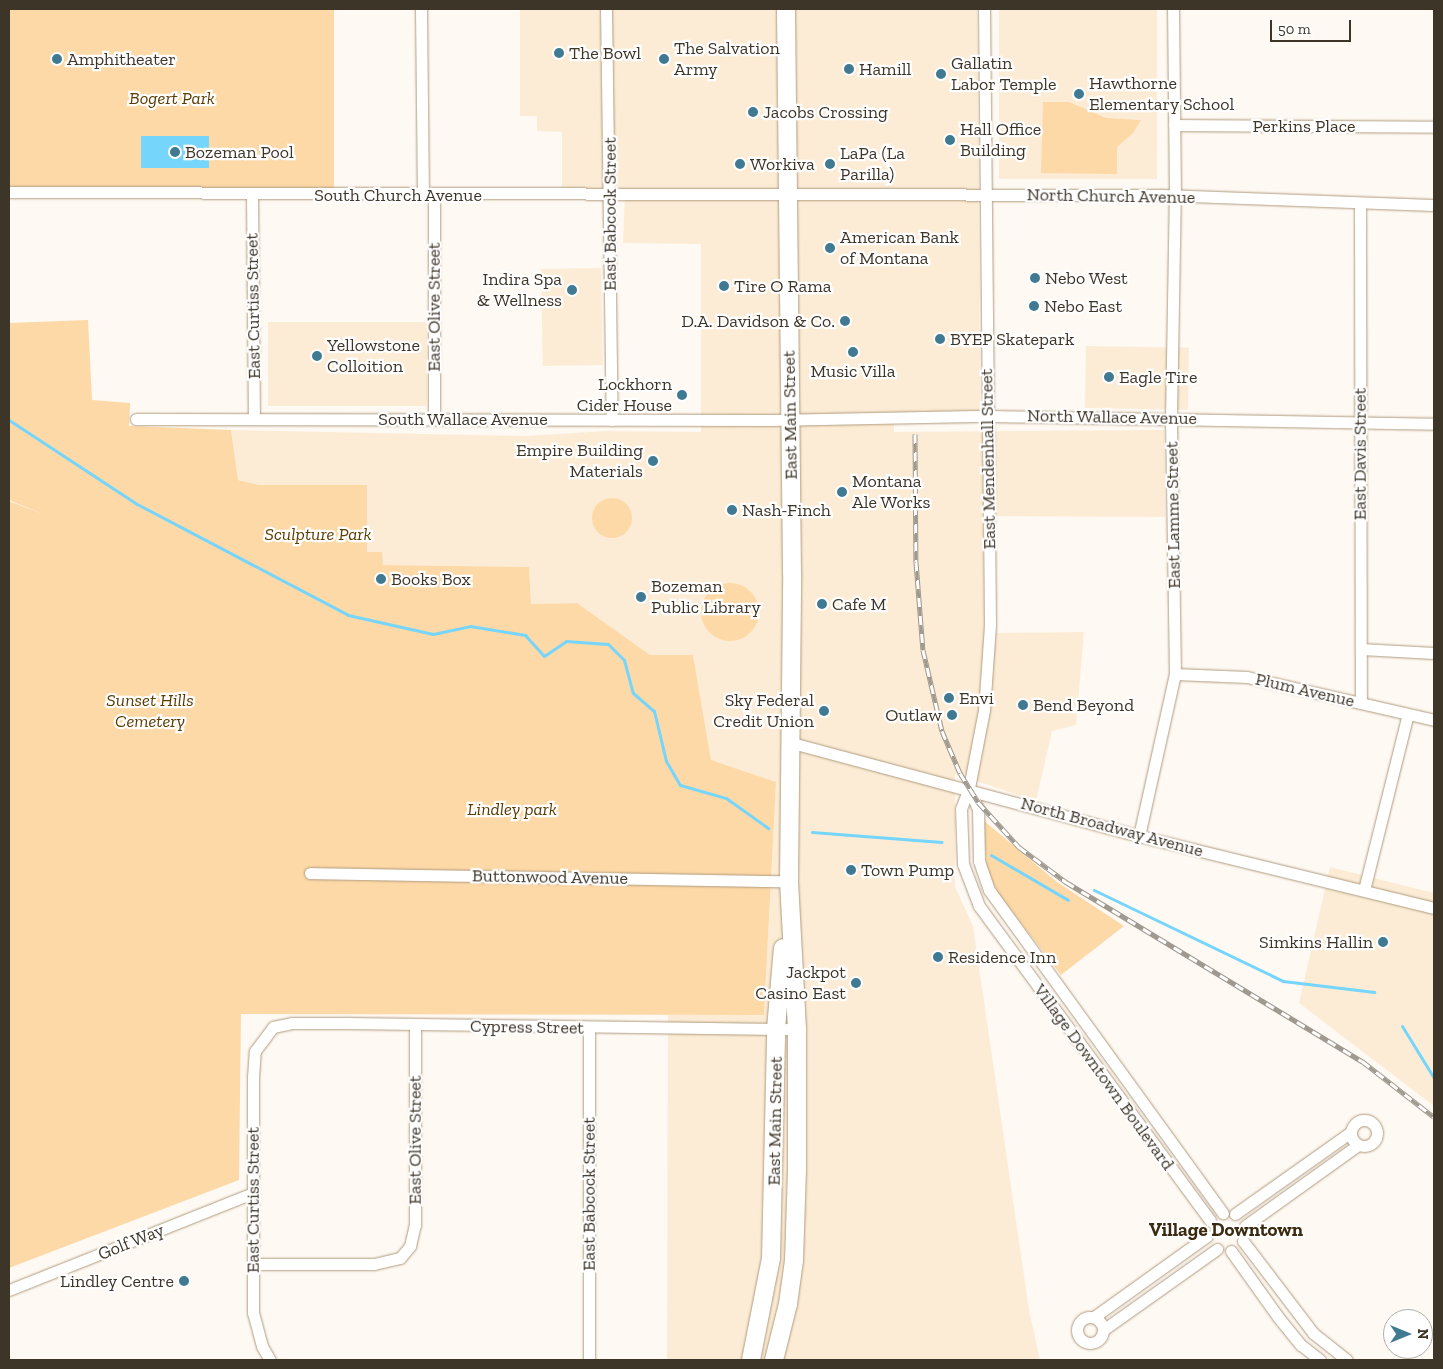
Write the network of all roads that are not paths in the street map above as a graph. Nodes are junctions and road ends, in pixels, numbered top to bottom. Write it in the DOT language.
graph roads {
  1 [pos="422,9"];
  2 [pos="606,9"];
  3 [pos="786,9"];
  4 [pos="984,9"];
  5 [pos="1173,9"];
  6 [pos="1174,125"];
  7 [pos="1434,127"];
  8 [pos="9,192"];
  9 [pos="252,194"];
  10 [pos="985,194"];
  11 [pos="429,196"];
  12 [pos="610,196"];
  13 [pos="788,196"];
  14 [pos="1175,196"];
  15 [pos="1360,204"];
  16 [pos="1434,205"];
  17 [pos="988,416"];
  18 [pos="1171,417"];
  19 [pos="136,419"];
  20 [pos="254,419"];
  21 [pos="434,419"];
  22 [pos="612,420"];
  23 [pos="789,420"];
  24 [pos="1359,422"];
  25 [pos="1434,424"];
  26 [pos="1361,649"];
  27 [pos="1434,653"];
  28 [pos="1175,674"];
  29 [pos="1361,704"];
  30 [pos="1408,714"];
  31 [pos="1434,720"];
  32 [pos="792,743"];
  33 [pos="969,788"];
  34 [pos="1139,836"];
  35 [pos="310,873"];
  36 [pos="789,881"];
  37 [pos="1364,890"];
  38 [pos="1434,908"];
  39 [pos="415,1025"];
  40 [pos="589,1028"];
  41 [pos="776,1029"];
  42 [pos="797,1029"];
  43 [pos="263,1038"];
  44 [pos="1351,1132"];
  45 [pos="1358,1145"];
  46 [pos="253,1193"];
  47 [pos="1223,1213"];
  48 [pos="1235,1214"];
  49 [pos="1210,1221"];
  50 [pos="1245,1226"];
  51 [pos="1208,1236"];
  52 [pos="1243,1242"];
  53 [pos="1216,1249"];
  54 [pos="1231,1251"];
  55 [pos="253,1264"];
  56 [pos="9,1290"];
  57 [pos="1094,1318"];
  58 [pos="1103,1330"];
  59 [pos="270,1360"];
  60 [pos="589,1360"];
  61 [pos="751,1360"];
  62 [pos="774,1360"];
  63 [pos="1320,1360"];
  64 [pos="1348,1360"];
  1 -- 11 [label="street, East Olive Street"];
  2 -- 12 [label="street, East Babcock Street"];
  3 -- 13 [label="highway, East Main Street"];
  4 -- 10 [label="street, East Mendenhall Street"];
  5 -- 6 [label="street, East Lamme Street"];
  6 -- 7 [label="street, Perkins Place"];
  6 -- 14 [label="street, East Lamme Street"];
  8 -- 9 [label="street, South Church Avenue"];
  9 -- 11 [label="street, South Church Avenue"];
  9 -- 20 [label="street, East Curtiss Street"];
  10 -- 13 [label="street, North Church Avenue"];
  10 -- 14 [label="street, North Church Avenue"];
  10 -- 17 [label="street, East Mendenhall Street"];
  11 -- 12 [label="street, South Church Avenue"];
  11 -- 21 [label="street, East Olive Street"];
  12 -- 13 [label="street, South Church Avenue"];
  12 -- 22 [label="street, East Babcock Street"];
  13 -- 23 [label="highway, East Main Street"];
  14 -- 15 [label="street, North Church Avenue"];
  14 -- 18 [label="street, East Lamme Street"];
  15 -- 16 [label="street, North Church Avenue"];
  15 -- 24 [label="street, East Davis Street"];
  17 -- 18 [label="street, North Wallace Avenue"];
  17 -- 23 [label="street, North Wallace Avenue"];
  17 -- 33 [label="street, East Mendenhall Street"];
  18 -- 24 [label="street, North Wallace Avenue"];
  18 -- 28 [label="street, East Lamme Street"];
  19 -- 20 [label="street, South Wallace Avenue"];
  20 -- 21 [label="street, South Wallace Avenue"];
  21 -- 22 [label="street, South Wallace Avenue"];
  22 -- 23 [label="street, South Wallace Avenue"];
  23 -- 32 [label="highway, East Main Street"];
  24 -- 25 [label="street, North Wallace Avenue"];
  24 -- 26 [label="street, East Davis Street"];
  26 -- 27 [label="street"];
  26 -- 29 [label="street, East Davis Street"];
  28 -- 29 [label="street, Plum Avenue"];
  28 -- 34 [label="street, East Lamme Street"];
  29 -- 30 [label="street, Plum Avenue"];
  30 -- 31 [label="street, Plum Avenue"];
  30 -- 37 [label="street"];
  32 -- 33 [label="street, North Broadway Avenue"];
  32 -- 36 [label="highway, East Main Street"];
  33 -- 34 [label="street, North Broadway Avenue"];
  33 -- 47 [label="street, Village Downtown Boulevard"];
  33 -- 49 [label="street, Village Downtown Boulevard"];
  34 -- 37 [label="street, North Broadway Avenue"];
  35 -- 36 [label="street, Buttonwood Avenue"];
  36 -- 41 [label="highway, East Main Street"];
  36 -- 42 [label="highway, East Main Street"];
  37 -- 38 [label="street, North Broadway Avenue"];
  39 -- 40 [label="street, Cypress Street"];
  39 -- 43 [label="street, Cypress Street"];
  39 -- 55 [label="street, East Olive Street"];
  40 -- 41 [label="street, Cypress Street"];
  40 -- 60 [label="street, East Babcock Street"];
  41 -- 42 [label="street, Cypress Street"];
  41 -- 61 [label="highway, East Main Street"];
  42 -- 62 [label="highway, East Main Street"];
  43 -- 46 [label="street, East Curtiss Street"];
  44 -- 45 [label="street"];
  44 -- 45 [label="street"];
  44 -- 48 [label="street"];
  45 -- 50 [label="street"];
  46 -- 55 [label="street, East Curtiss Street"];
  46 -- 56 [label="street, Golf Way"];
  47 -- 48 [label="street"];
  47 -- 49 [label="street"];
  48 -- 50 [label="street"];
  49 -- 51 [label="street"];
  50 -- 52 [label="street"];
  51 -- 53 [label="street"];
  51 -- 57 [label="street"];
  52 -- 54 [label="street"];
  52 -- 64 [label="street"];
  53 -- 54 [label="street"];
  53 -- 58 [label="street"];
  54 -- 63 [label="street"];
  55 -- 59 [label="street, East Curtiss Street"];
  57 -- 58 [label="street"];
  57 -- 58 [label="street"];
}
